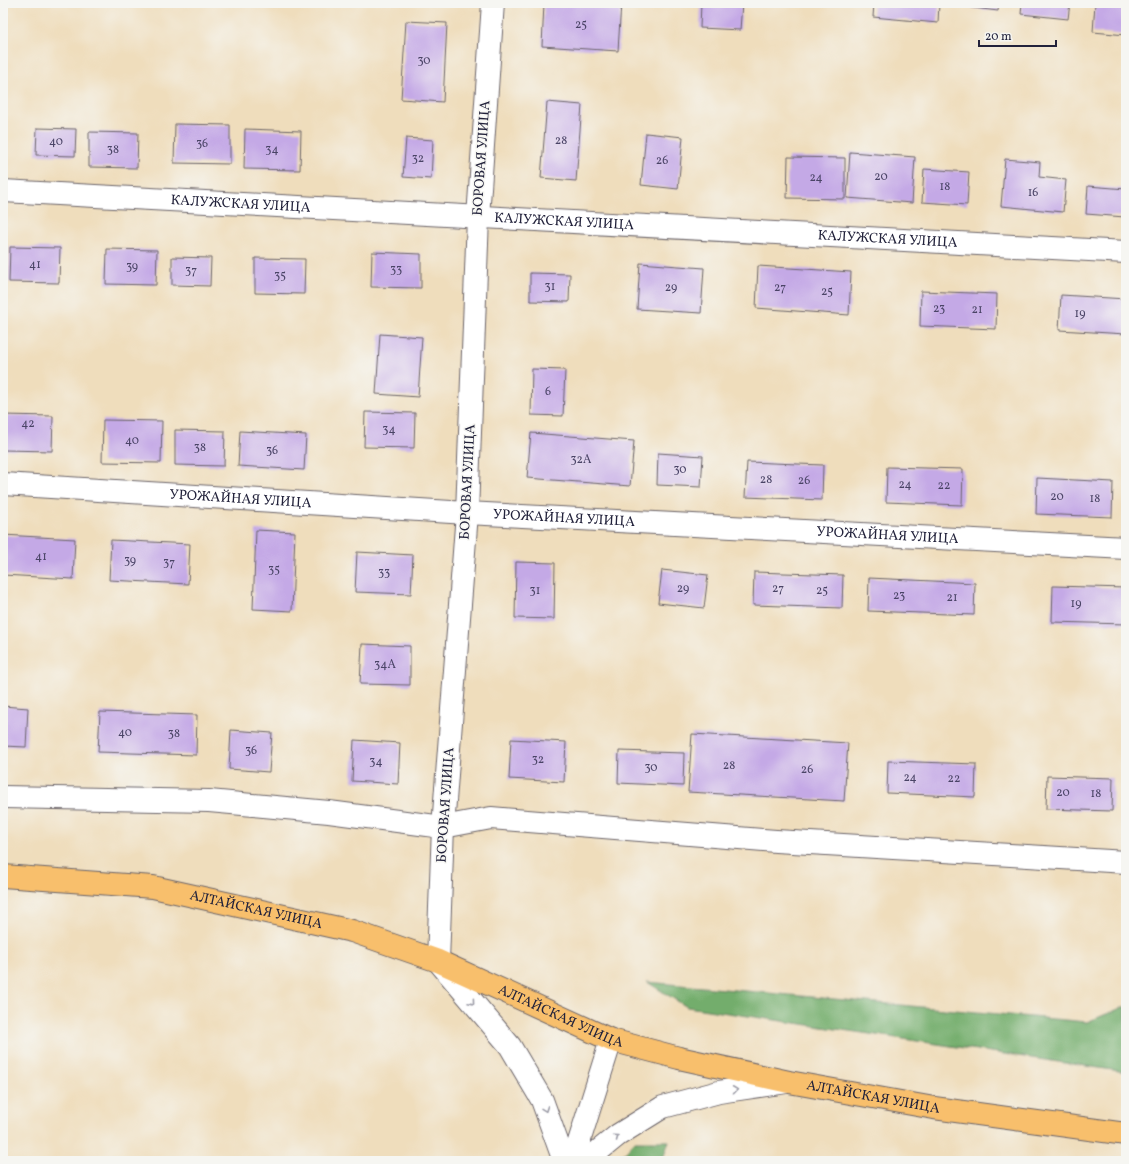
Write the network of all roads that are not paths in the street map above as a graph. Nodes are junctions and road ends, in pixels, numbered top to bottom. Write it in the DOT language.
graph roads {
  1 [pos="493,3"];
  2 [pos="3,191"];
  3 [pos="478,217"];
  4 [pos="1126,252"];
  5 [pos="3,484"];
  6 [pos="467,513"];
  7 [pos="1126,548"];
  8 [pos="3,797"];
  9 [pos="443,827"];
  10 [pos="1126,862"];
  11 [pos="3,876"];
  12 [pos="438,961"];
  13 [pos="611,1040"];
  14 [pos="789,1082"];
  15 [pos="1126,1134"];
  16 [pos="564,1161"];
  17 [pos="573,1161"];
  18 [pos="586,1161"];
  1 -- 3 [label="street, БОРОВАЯ УЛИЦА"];
  2 -- 3 [label="street, КАЛУЖСКАЯ УЛИЦА"];
  3 -- 4 [label="street, КАЛУЖСКАЯ УЛИЦА"];
  3 -- 6 [label="street, БОРОВАЯ УЛИЦА"];
  5 -- 6 [label="street, УРОЖАЙНАЯ УЛИЦА"];
  6 -- 7 [label="street, УРОЖАЙНАЯ УЛИЦА"];
  6 -- 9 [label="street, БОРОВАЯ УЛИЦА"];
  8 -- 9 [label="street"];
  9 -- 10 [label="street"];
  9 -- 12 [label="street, БОРОВАЯ УЛИЦА"];
  11 -- 12 [label="main road, АЛТАЙСКАЯ УЛИЦА"];
  12 -- 13 [label="main road, АЛТАЙСКАЯ УЛИЦА"];
  12 -- 16 [label="street, one-way"];
  13 -- 14 [label="main road, АЛТАЙСКАЯ УЛИЦА"];
  13 -- 17 [label="street"];
  14 -- 15 [label="main road, АЛТАЙСКАЯ УЛИЦА"];
  18 -- 14 [label="street, one-way"];
}
